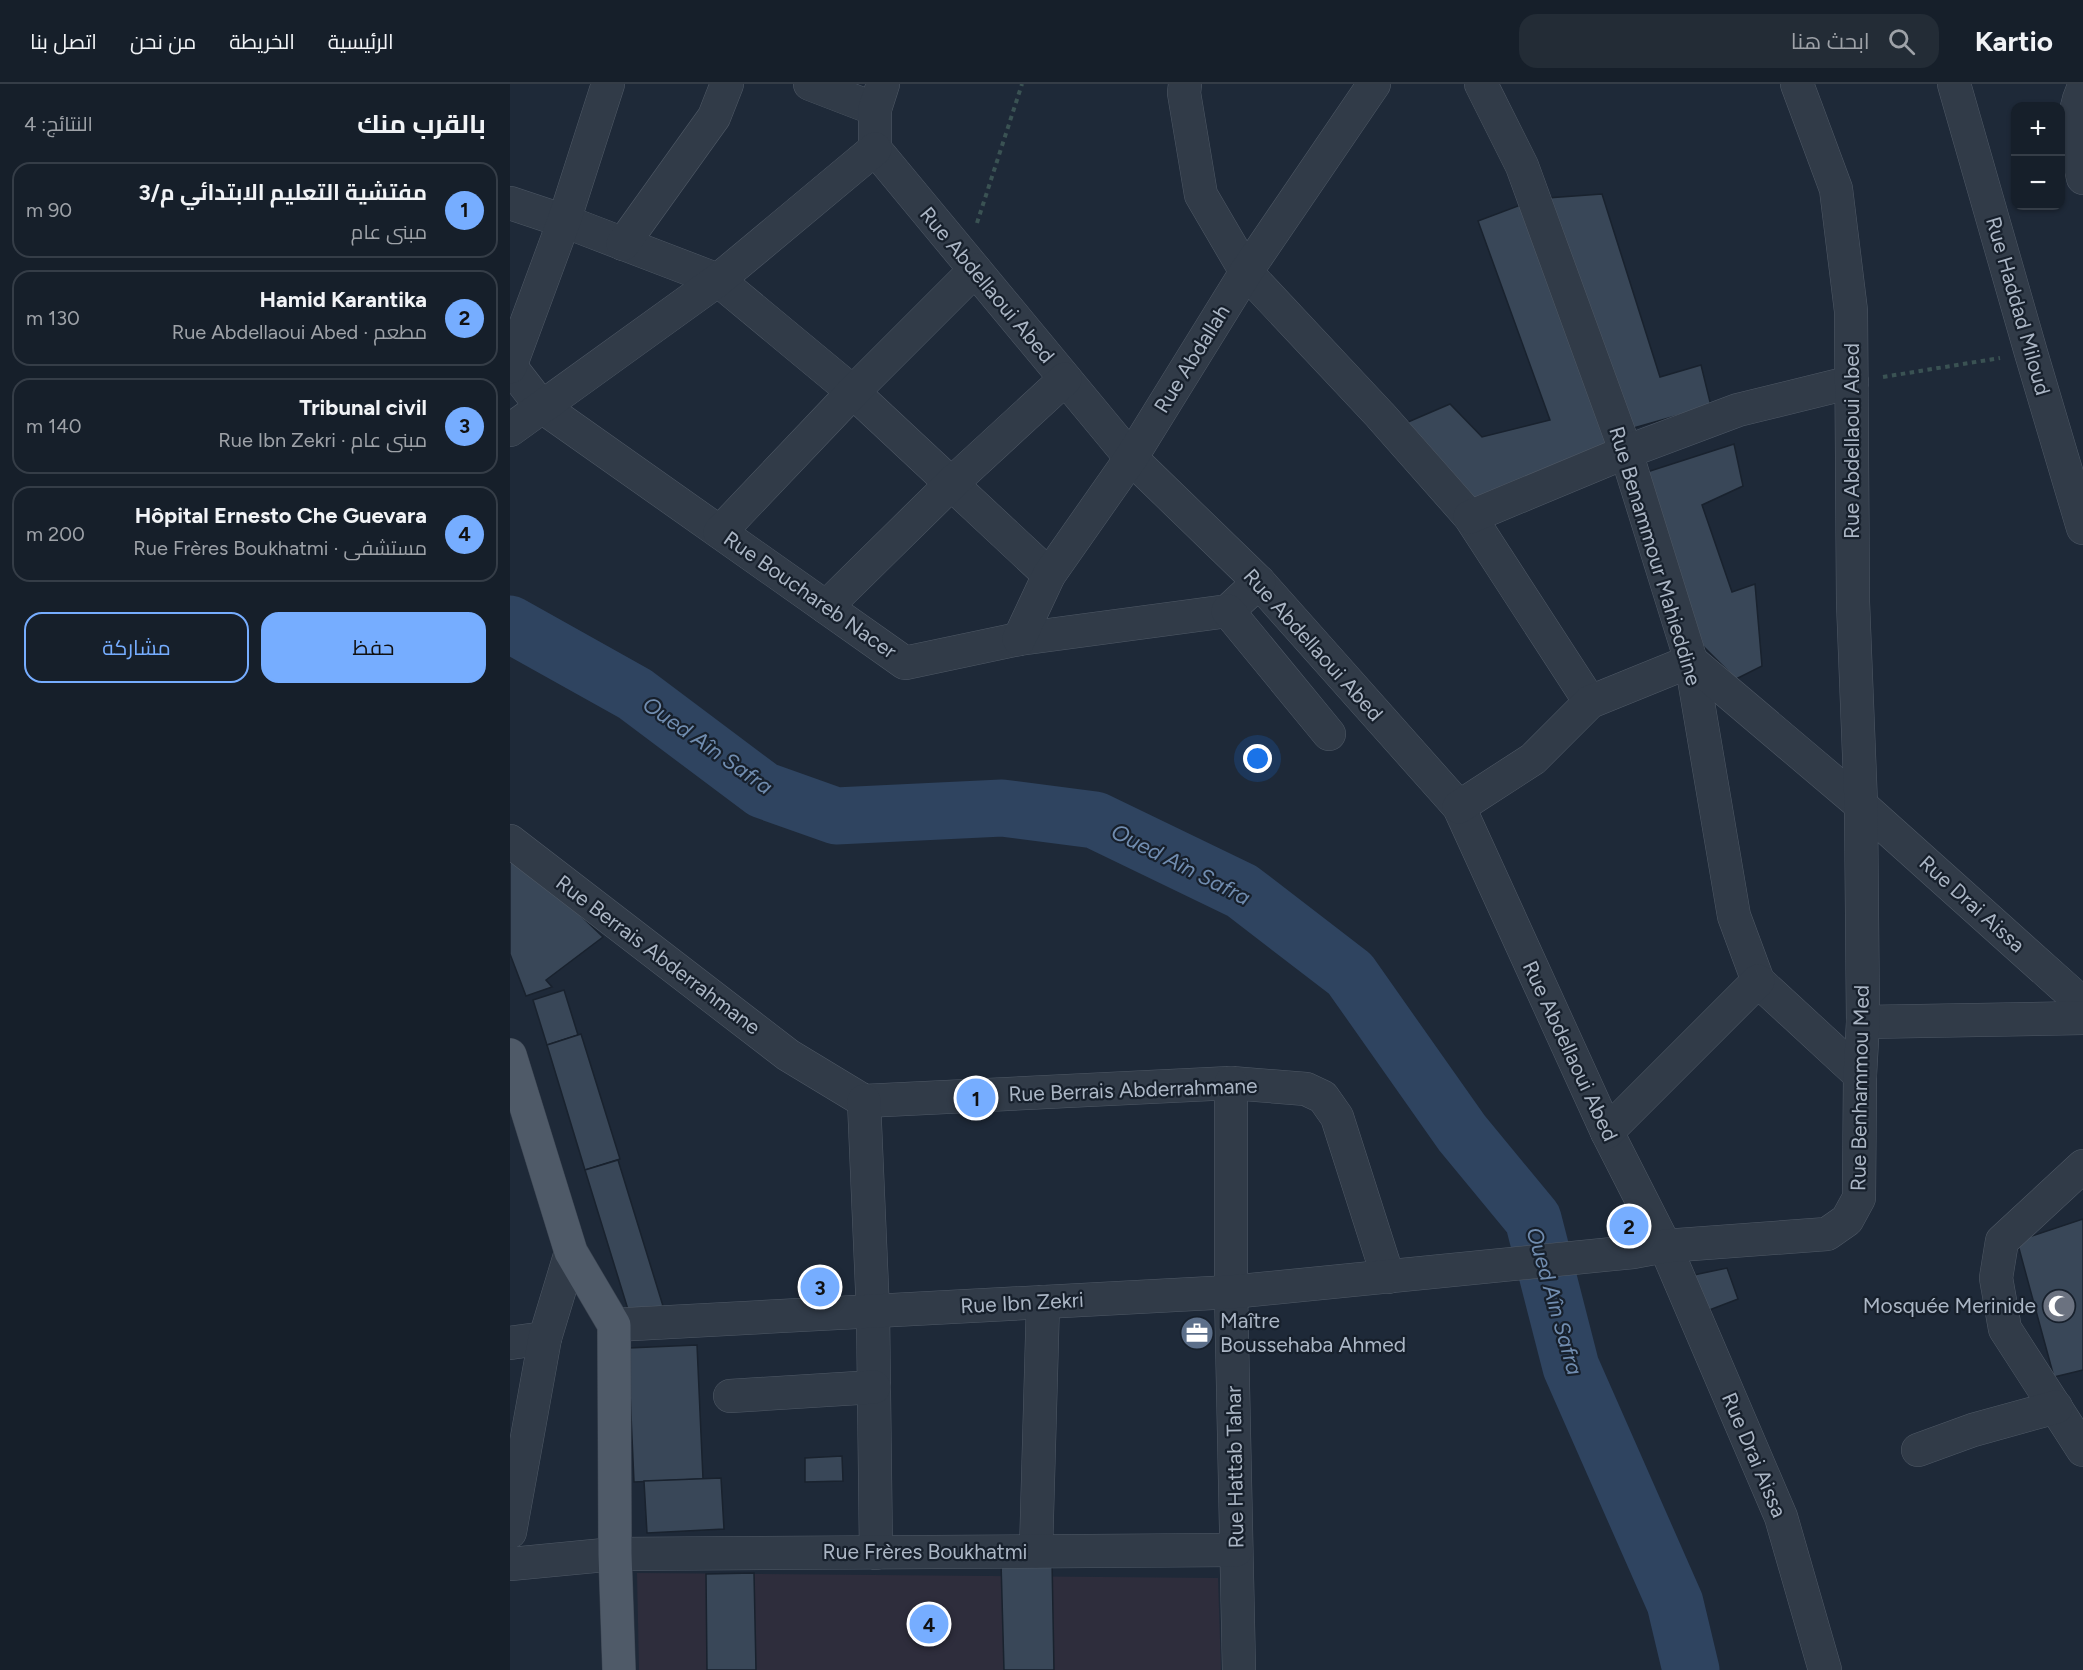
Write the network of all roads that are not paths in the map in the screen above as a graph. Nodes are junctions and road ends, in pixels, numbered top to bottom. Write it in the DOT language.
graph roads {
  1 [pos="608,84"];
  2 [pos="727,84"];
  3 [pos="810,84"];
  4 [pos="1185,84"];
  5 [pos="1374,84"];
  6 [pos="1481,84"];
  7 [pos="1797,84"];
  8 [pos="1954,84"];
  9 [pos="2083,89"];
  10 [pos="879,96"];
  11 [pos="875,149"];
  12 [pos="2083,178"];
  13 [pos="510,203"];
  14 [pos="564,222"];
  15 [pos="623,244"];
  16 [pos="970,264"];
  17 [pos="1246,273"];
  18 [pos="718,280"];
  19 [pos="510,367"];
  20 [pos="1065,379"];
  21 [pos="1852,382"];
  22 [pos="854,392"];
  23 [pos="541,406"];
  24 [pos="510,430"];
  25 [pos="1626,452"];
  26 [pos="1131,458"];
  27 [pos="951,484"];
  28 [pos="1470,516"];
  29 [pos="2083,528"];
  30 [pos="720,532"];
  31 [pos="1049,575"];
  32 [pos="1259,582"];
  33 [pos="826,607"];
  34 [pos="1228,611"];
  35 [pos="1019,639"];
  36 [pos="1691,661"];
  37 [pos="1590,702"];
  38 [pos="1329,734"];
  39 [pos="1861,805"];
  40 [pos="1459,807"];
  41 [pos="510,841"];
  42 [pos="1758,981"];
  43 [pos="2083,1004"];
  44 [pos="2083,1018"];
  45 [pos="1863,1022"];
  46 [pos="510,1055"];
  47 [pos="1860,1075"];
  48 [pos="1231,1083"];
  49 [pos="864,1101"];
  50 [pos="519,1114"];
  51 [pos="1607,1132"];
  52 [pos="2083,1166"];
  53 [pos="1665,1246"];
  54 [pos="571,1252"];
  55 [pos="1431,1273"];
  56 [pos="1388,1276"];
  57 [pos="1231,1292"];
  58 [pos="1043,1302"];
  59 [pos="873,1312"];
  60 [pos="614,1325"];
  61 [pos="545,1338"];
  62 [pos="510,1343"];
  63 [pos="874,1387"];
  64 [pos="730,1396"];
  65 [pos="2056,1407"];
  66 [pos="1918,1450"];
  67 [pos="2083,1450"];
  68 [pos="510,1532"];
  69 [pos="1236,1550"];
  70 [pos="1036,1551"];
  71 [pos="876,1552"];
  72 [pos="615,1554"];
  73 [pos="510,1564"];
  74 [pos="619,1670"];
  75 [pos="1239,1670"];
  76 [pos="1826,1670"];
  1 -- 14 [label="street"];
  2 -- 15 [label="street"];
  3 -- 10 [label="street"];
  4 -- 17 [label="street"];
  5 -- 17 [label="street, Rue Abdallah"];
  6 -- 25 [label="street, Rue Benammour Mahieddine"];
  7 -- 21 [label="street, Rue Abdellaoui Abed"];
  8 -- 29 [label="street, Rue Haddad Miloud"];
  9 -- 12 [label="street"];
  10 -- 11 [label="street"];
  11 -- 16 [label="street, Rue Abdellaoui Abed"];
  11 -- 18 [label="street"];
  13 -- 14 [label="street"];
  14 -- 15 [label="street"];
  14 -- 19 [label="street"];
  15 -- 18 [label="street"];
  16 -- 20 [label="street, Rue Abdellaoui Abed"];
  16 -- 22 [label="street"];
  17 -- 26 [label="street, Rue Abdallah"];
  17 -- 28 [label="street"];
  18 -- 22 [label="street"];
  18 -- 23 [label="street"];
  19 -- 23 [label="street, Rue Bouchareb Nacer"];
  20 -- 26 [label="street, Rue Abdellaoui Abed"];
  20 -- 27 [label="street"];
  21 -- 25 [label="street"];
  21 -- 39 [label="street, Rue Abdellaoui Abed"];
  22 -- 27 [label="street"];
  22 -- 30 [label="street"];
  23 -- 24 [label="street"];
  23 -- 30 [label="street, Rue Bouchareb Nacer"];
  25 -- 28 [label="street"];
  25 -- 36 [label="street, Rue Benammour Mahieddine"];
  26 -- 31 [label="street, Rue Abdallah"];
  26 -- 32 [label="street, Rue Abdellaoui Abed"];
  27 -- 31 [label="street"];
  27 -- 33 [label="street"];
  28 -- 37 [label="street"];
  30 -- 33 [label="street, Rue Bouchareb Nacer"];
  31 -- 35 [label="street, Rue Abdallah"];
  32 -- 34 [label="street"];
  32 -- 40 [label="street, Rue Abdellaoui Abed"];
  33 -- 35 [label="street, Rue Bouchareb Nacer"];
  34 -- 35 [label="street, Rue Bouchareb Nacer"];
  34 -- 38 [label="street"];
  36 -- 37 [label="street"];
  36 -- 39 [label="street, Rue Drai Aissa"];
  36 -- 42 [label="street, Rue Benammour Mahieddine"];
  37 -- 40 [label="street"];
  39 -- 43 [label="street, Rue Drai Aissa"];
  39 -- 45 [label="street, Rue Benhammou Med"];
  40 -- 51 [label="street, Rue Abdellaoui Abed"];
  41 -- 49 [label="street, Rue Berrais Abderrahmane"];
  42 -- 47 [label="street, Rue Benammour Mahieddine"];
  42 -- 51 [label="street"];
  44 -- 45 [label="street"];
  45 -- 47 [label="street, Rue Benhammou Med"];
  46 -- 50 [label="main road"];
  47 -- 53 [label="street, Rue Benhammou Med"];
  48 -- 49 [label="street, Rue Berrais Abderrahmane"];
  48 -- 56 [label="street, Rue Berrais Abderrahmane"];
  48 -- 57 [label="street, Rue Hattab Tahar"];
  49 -- 59 [label="street"];
  50 -- 54 [label="main road"];
  51 -- 53 [label="street, Rue Abdellaoui Abed"];
  52 -- 65 [label="street"];
  53 -- 55 [label="street, Rue Benhammou Med"];
  53 -- 76 [label="street, Rue Drai Aissa"];
  54 -- 60 [label="main road"];
  54 -- 61 [label="street"];
  55 -- 56 [label="street, Rue Ibn Zekri"];
  56 -- 57 [label="street, Rue Ibn Zekri"];
  57 -- 58 [label="street, Rue Ibn Zekri"];
  57 -- 69 [label="street, Rue Hattab Tahar"];
  58 -- 59 [label="street, Rue Ibn Zekri"];
  58 -- 70 [label="street"];
  59 -- 60 [label="street, Rue Ibn Zekri"];
  59 -- 63 [label="street"];
  60 -- 72 [label="main road"];
  61 -- 62 [label="street"];
  61 -- 68 [label="street"];
  63 -- 64 [label="street"];
  63 -- 71 [label="street"];
  65 -- 66 [label="street"];
  65 -- 67 [label="street"];
  69 -- 70 [label="street, Rue Frères Boukhatmi"];
  69 -- 75 [label="street, Rue Hattab Tahar"];
  70 -- 71 [label="street, Rue Frères Boukhatmi"];
  71 -- 72 [label="street, Rue Frères Boukhatmi"];
  72 -- 73 [label="street, Rue Frères Boukhatmi"];
  72 -- 74 [label="main road"];
}
